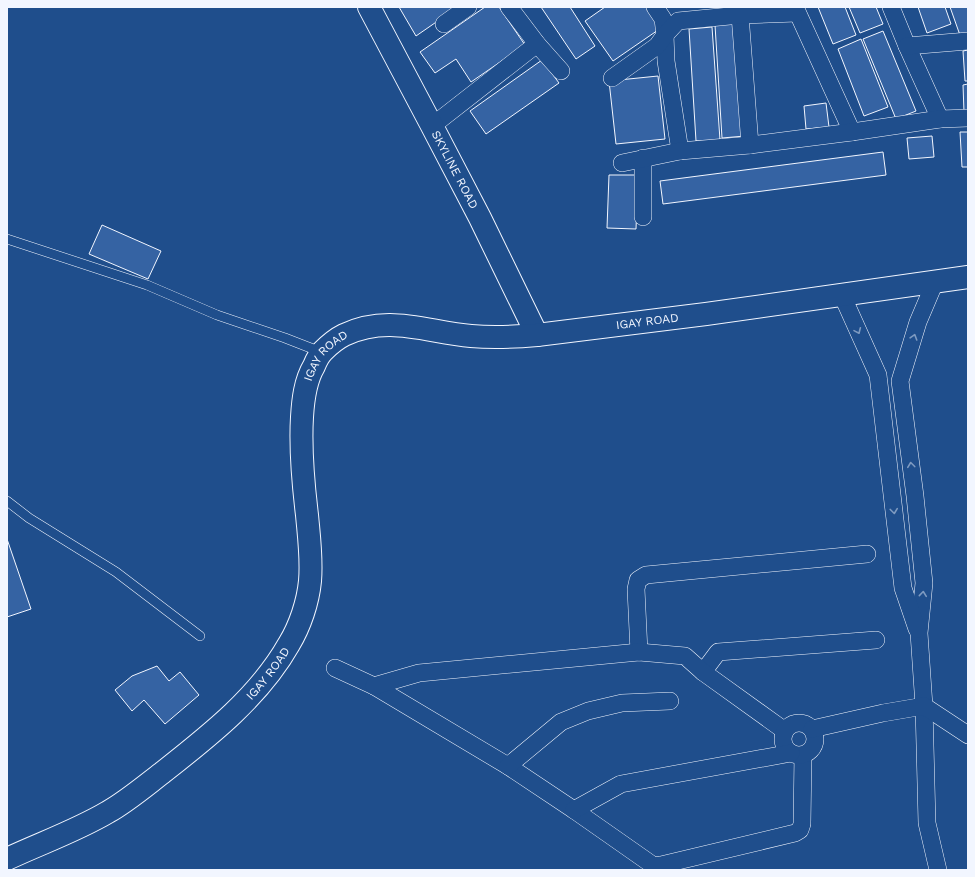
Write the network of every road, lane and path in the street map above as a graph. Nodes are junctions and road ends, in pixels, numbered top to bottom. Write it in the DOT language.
graph roads {
  1 [pos="369,7"];
  2 [pos="468,7"];
  3 [pos="509,7"];
  4 [pos="656,7"];
  5 [pos="891,7"];
  6 [pos="796,10"];
  7 [pos="740,15"];
  8 [pos="444,24"];
  9 [pos="665,35"];
  10 [pos="968,41"];
  11 [pos="537,44"];
  12 [pos="907,46"];
  13 [pos="561,71"];
  14 [pos="612,78"];
  15 [pos="968,118"];
  16 [pos="940,119"];
  17 [pos="432,126"];
  18 [pos="852,132"];
  19 [pos="750,145"];
  20 [pos="680,151"];
  21 [pos="643,158"];
  22 [pos="622,163"];
  23 [pos="643,217"];
  24 [pos="7,239"];
  25 [pos="968,277"];
  26 [pos="934,282"];
  27 [pos="842,295"];
  28 [pos="537,335"];
  29 [pos="321,352"];
  30 [pos="7,501"];
  31 [pos="867,554"];
  32 [pos="919,633"];
  33 [pos="200,636"];
  34 [pos="876,640"];
  35 [pos="639,652"];
  36 [pos="335,668"];
  37 [pos="703,672"];
  38 [pos="374,686"];
  39 [pos="670,702"];
  40 [pos="924,706"];
  41 [pos="812,729"];
  42 [pos="785,731"];
  43 [pos="968,735"];
  44 [pos="797,754"];
  45 [pos="508,766"];
  46 [pos="574,810"];
  47 [pos="7,859"];
  48 [pos="938,870"];
  1 -- 17 [label="main road, SKYLINE ROAD"];
  2 -- 8 [label="street"];
  3 -- 11 [label="street"];
  4 -- 9 [label="street"];
  5 -- 12 [label="street"];
  6 -- 7 [label="street"];
  6 -- 18 [label="street"];
  7 -- 9 [label="street"];
  7 -- 19 [label="street"];
  9 -- 14 [label="street"];
  9 -- 20 [label="street"];
  10 -- 12 [label="street"];
  11 -- 13 [label="street"];
  11 -- 17 [label="street"];
  12 -- 16 [label="street"];
  15 -- 16 [label="street"];
  16 -- 18 [label="street"];
  17 -- 28 [label="main road, SKYLINE ROAD"];
  18 -- 19 [label="street"];
  19 -- 20 [label="street"];
  20 -- 21 [label="street"];
  21 -- 22 [label="street"];
  21 -- 23 [label="street"];
  24 -- 29 [label="lane"];
  25 -- 26 [label="main road, IGAY ROAD"];
  26 -- 27 [label="main road, IGAY ROAD"];
  32 -- 26 [label="street, one-way"];
  27 -- 28 [label="main road, IGAY ROAD"];
  27 -- 32 [label="street, one-way"];
  28 -- 29 [label="main road, IGAY ROAD"];
  29 -- 47 [label="main road, IGAY ROAD"];
  30 -- 33 [label="lane"];
  31 -- 35 [label="street"];
  32 -- 40 [label="street"];
  34 -- 37 [label="street"];
  35 -- 37 [label="street"];
  35 -- 38 [label="street"];
  36 -- 38 [label="street"];
  37 -- 42 [label="street"];
  38 -- 45 [label="street"];
  39 -- 45 [label="street"];
  40 -- 41 [label="street"];
  40 -- 43 [label="street"];
  40 -- 48 [label="street"];
  41 -- 42 [label="street"];
  41 -- 44 [label="street"];
  42 -- 44 [label="street"];
  44 -- 46 [label="street"];
  44 -- 46 [label="street"];
  45 -- 46 [label="street"];
}
